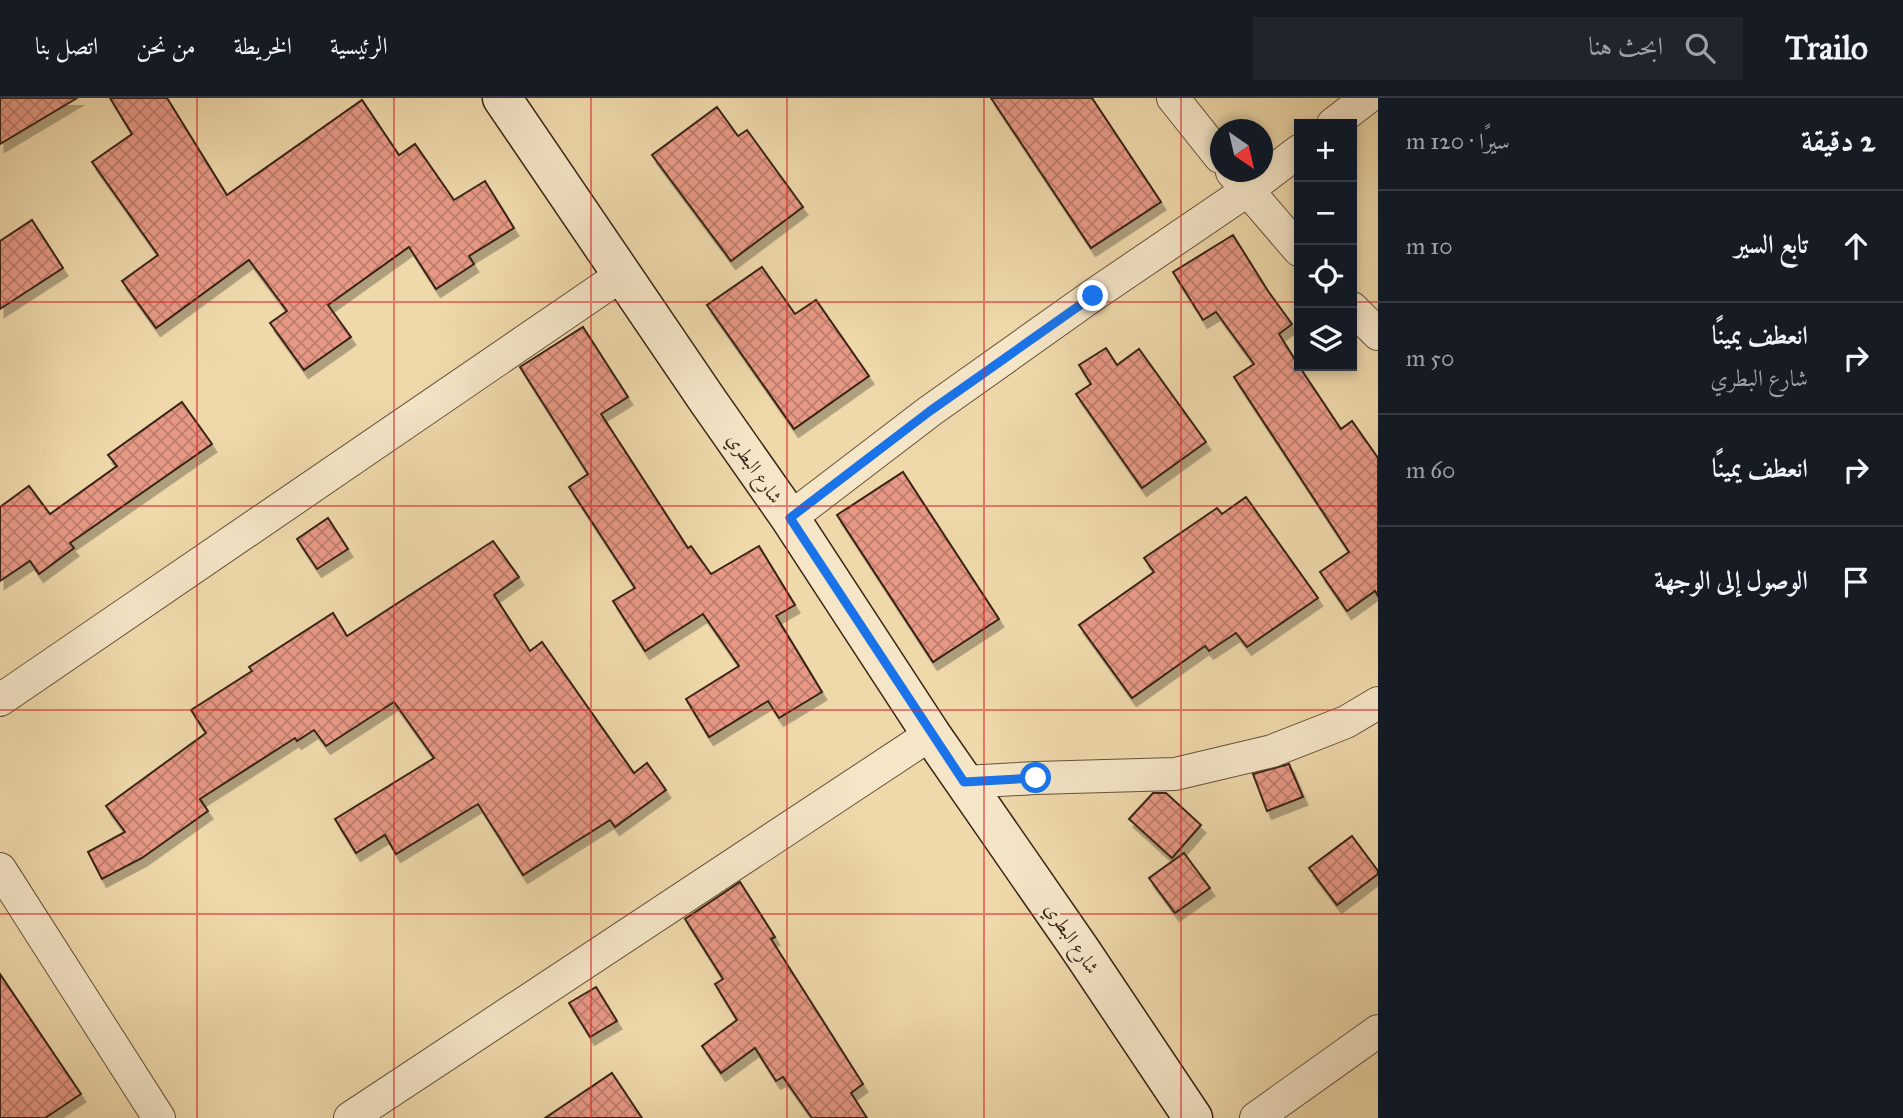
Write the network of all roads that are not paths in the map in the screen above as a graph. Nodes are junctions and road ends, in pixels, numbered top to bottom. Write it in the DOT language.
graph roads {
  1 [pos="502,98"];
  2 [pos="1173,98"];
  3 [pos="1367,98"];
  4 [pos="1340,119"];
  5 [pos="1210,144"];
  6 [pos="1294,153"];
  7 [pos="1273,164"];
  8 [pos="1239,182"];
  9 [pos="1241,182"];
  10 [pos="1295,245"];
  11 [pos="623,274"];
  12 [pos="1357,313"];
  13 [pos="1378,334"];
  14 [pos="790,518"];
  15 [pos="0,699"];
  16 [pos="1378,703"];
  17 [pos="931,734"];
  18 [pos="964,782"];
  19 [pos="0,869"];
  20 [pos="1378,1031"];
  21 [pos="159,1118"];
  22 [pos="350,1118"];
  23 [pos="1193,1118"];
  24 [pos="1256,1118"];
  1 -- 11 [label="main road, شارع البطري"];
  2 -- 5 [label="street"];
  3 -- 4 [label="street"];
  6 -- 7 [label="street"];
  8 -- 14 [label="street"];
  9 -- 10 [label="street"];
  11 -- 14 [label="main road, شارع البطري"];
  11 -- 15 [label="street"];
  12 -- 13 [label="street"];
  14 -- 17 [label="main road, شارع البطري"];
  16 -- 18 [label="street"];
  17 -- 18 [label="main road, شارع البطري"];
  17 -- 22 [label="street"];
  18 -- 23 [label="main road, شارع البطري"];
  19 -- 21 [label="street"];
  20 -- 24 [label="street"];
}
